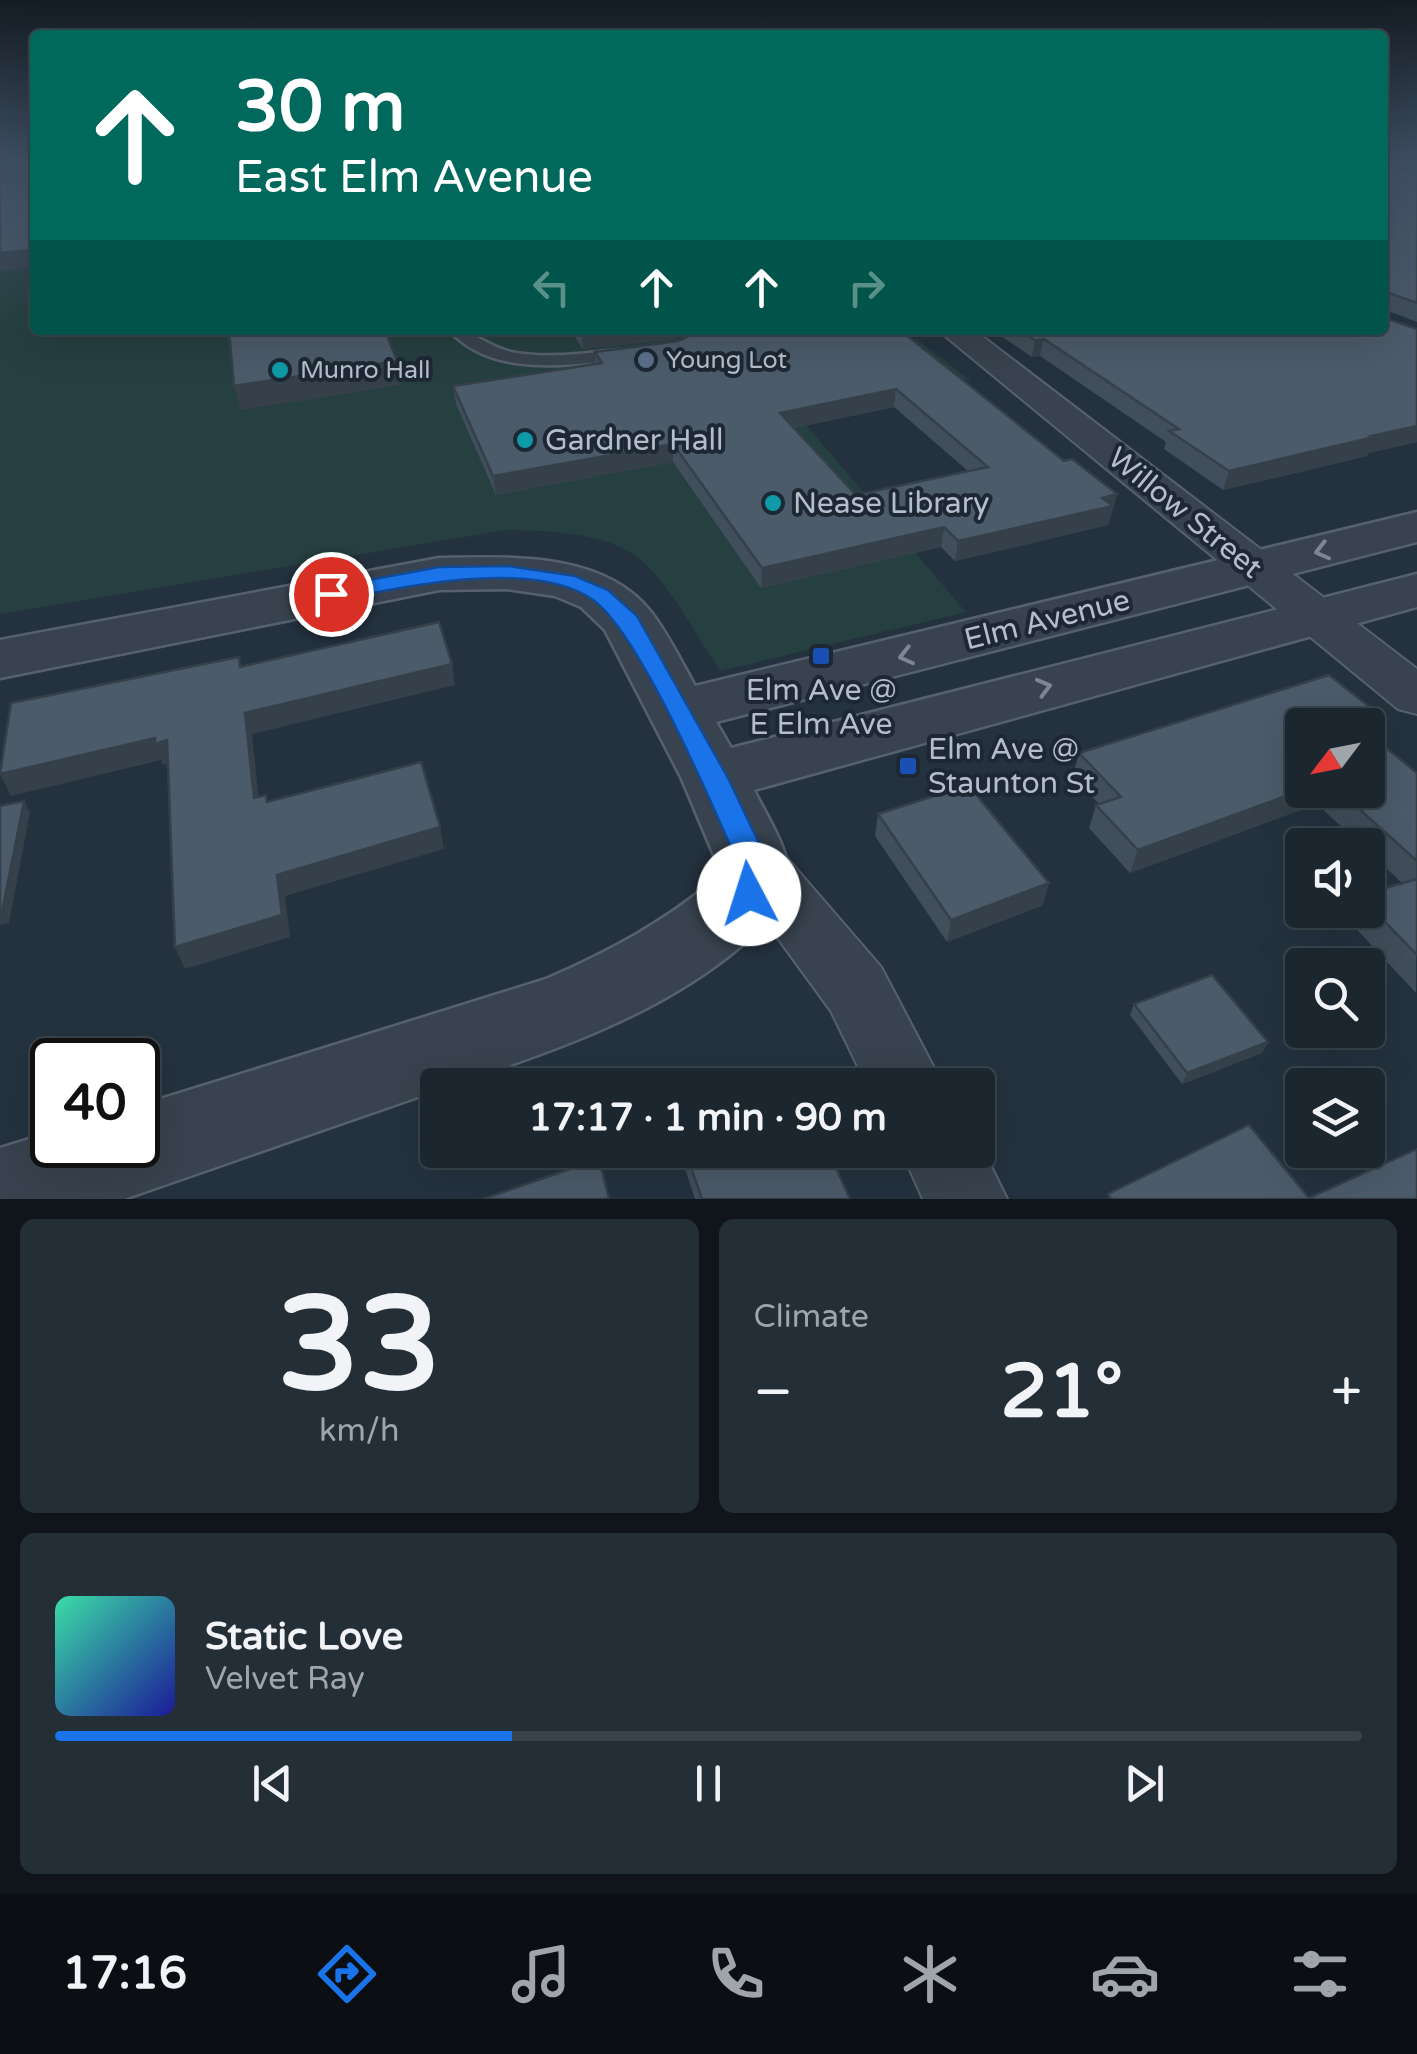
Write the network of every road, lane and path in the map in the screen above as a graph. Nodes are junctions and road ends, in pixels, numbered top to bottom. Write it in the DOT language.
graph roads {
  1 [pos="465,335"];
  2 [pos="960,335"];
  3 [pos="652,352"];
  4 [pos="1417,527"];
  5 [pos="1254,568"];
  6 [pos="1417,590"];
  7 [pos="1314,617"];
  8 [pos="0,659"];
  9 [pos="1417,696"];
  10 [pos="696,744"];
  11 [pos="752,860"];
  12 [pos="897,1068"];
  13 [pos="950,1168"];
  14 [pos="0,1194"];
  15 [pos="966,1199"];
  1 -- 3 [label="lane"];
  2 -- 5 [label="street, Willow Street"];
  4 -- 5 [label="street, Elm Avenue, one-way"];
  5 -- 7 [label="street, Willow Street"];
  5 -- 10 [label="street, Elm Avenue, one-way"];
  6 -- 7 [label="street, Elm Avenue"];
  7 -- 9 [label="street, Willow Street"];
  10 -- 7 [label="street, Elm Avenue, one-way"];
  8 -- 10 [label="street"];
  10 -- 11 [label="street"];
  11 -- 12 [label="street"];
  11 -- 14 [label="street"];
  13 -- 15 [label="street"];
}
